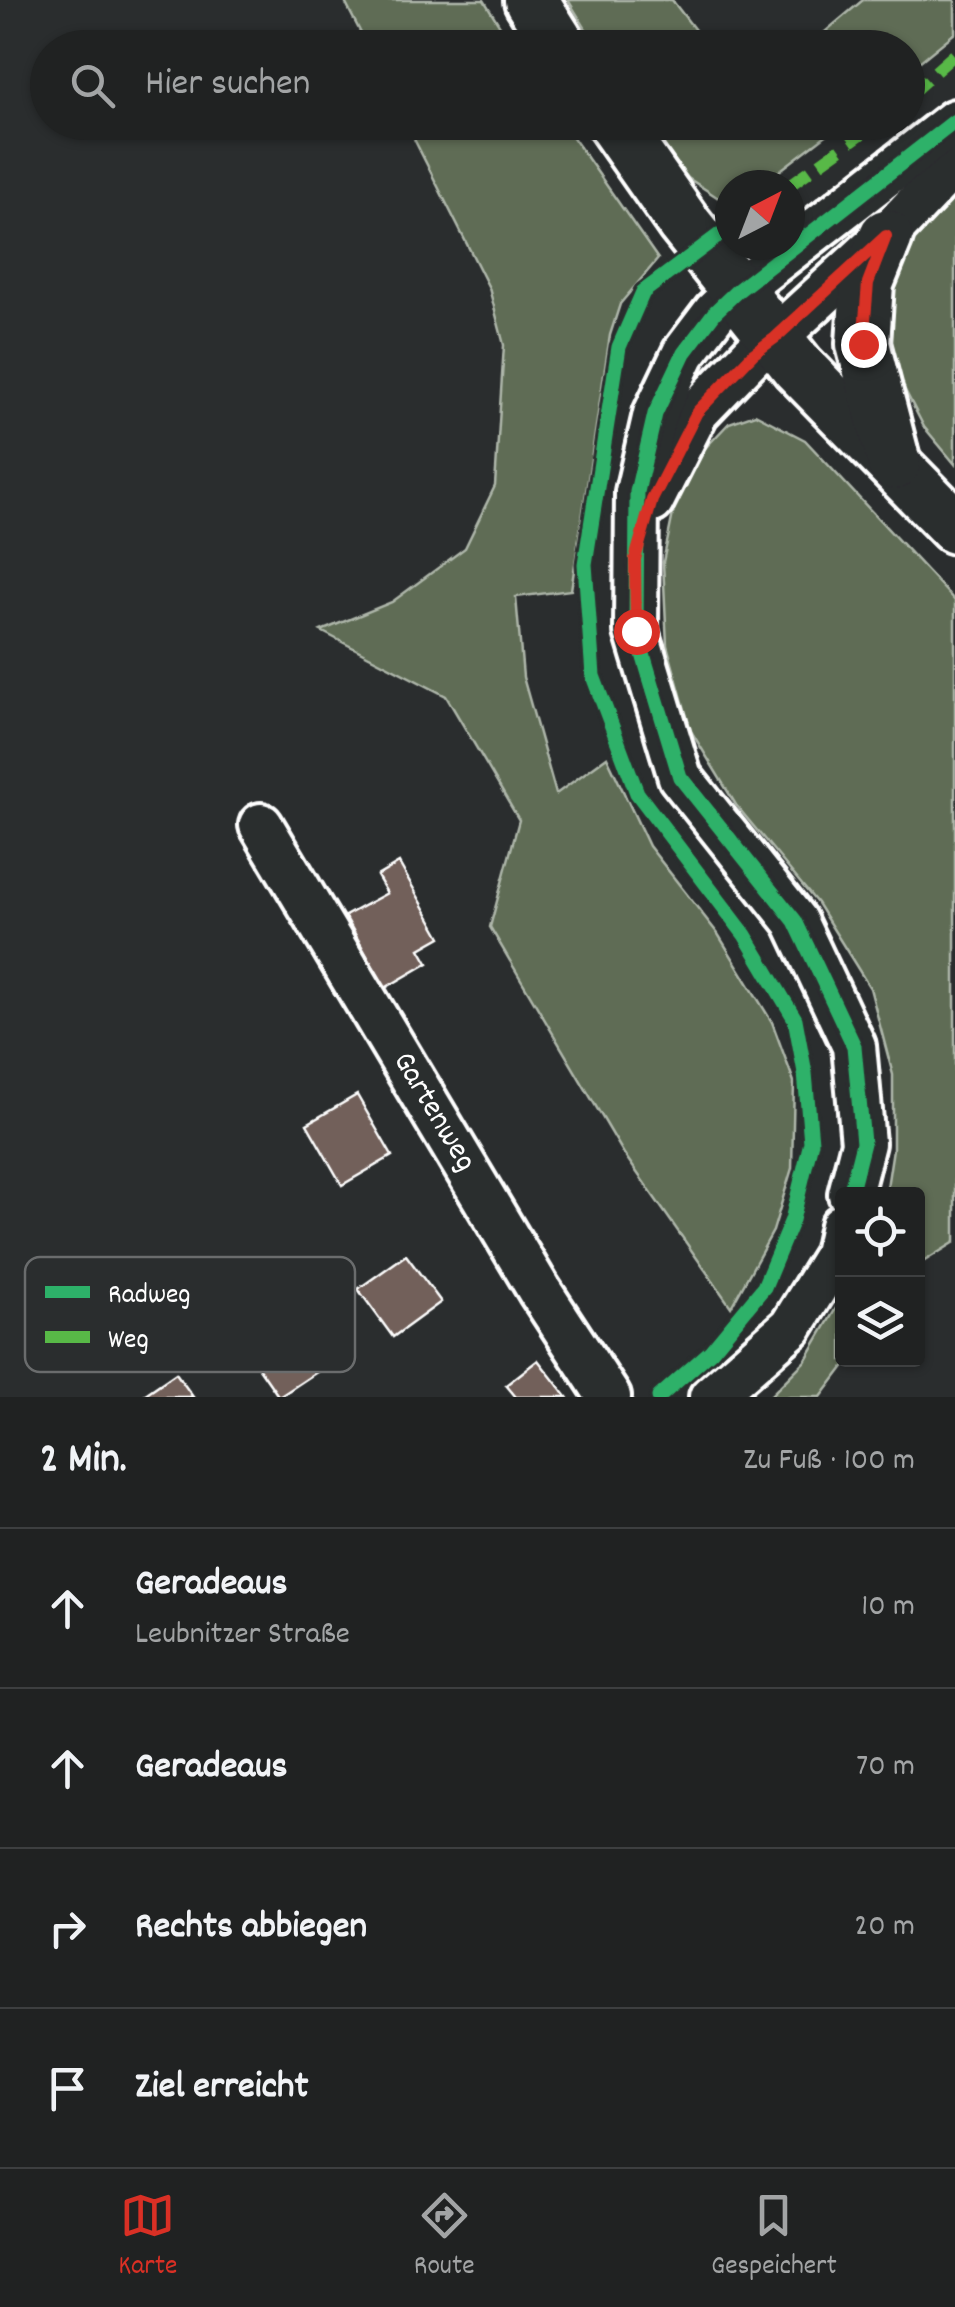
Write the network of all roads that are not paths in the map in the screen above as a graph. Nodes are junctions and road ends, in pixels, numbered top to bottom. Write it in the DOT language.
graph roads {
  1 [pos="531,0"];
  2 [pos="550,30"];
  3 [pos="955,121"];
  4 [pos="626,140"];
  5 [pos="955,163"];
  6 [pos="886,236"];
  7 [pos="737,291"];
  8 [pos="775,338"];
  9 [pos="894,464"];
  10 [pos="955,526"];
  11 [pos="635,559"];
  12 [pos="262,825"];
  13 [pos="852,1187"];
  14 [pos="835,1256"];
  15 [pos="608,1397"];
  16 [pos="711,1397"];
  1 -- 2 [label="main road"];
  3 -- 7 [label="street"];
  4 -- 7 [label="main road"];
  5 -- 6 [label="street"];
  6 -- 8 [label="street"];
  6 -- 9 [label="main road"];
  7 -- 8 [label="main road"];
  7 -- 11 [label="street"];
  8 -- 9 [label="main road"];
  8 -- 11 [label="street"];
  9 -- 10 [label="main road"];
  11 -- 13 [label="street"];
  12 -- 15 [label="street, Gartenweg"];
  14 -- 16 [label="street"];
}
